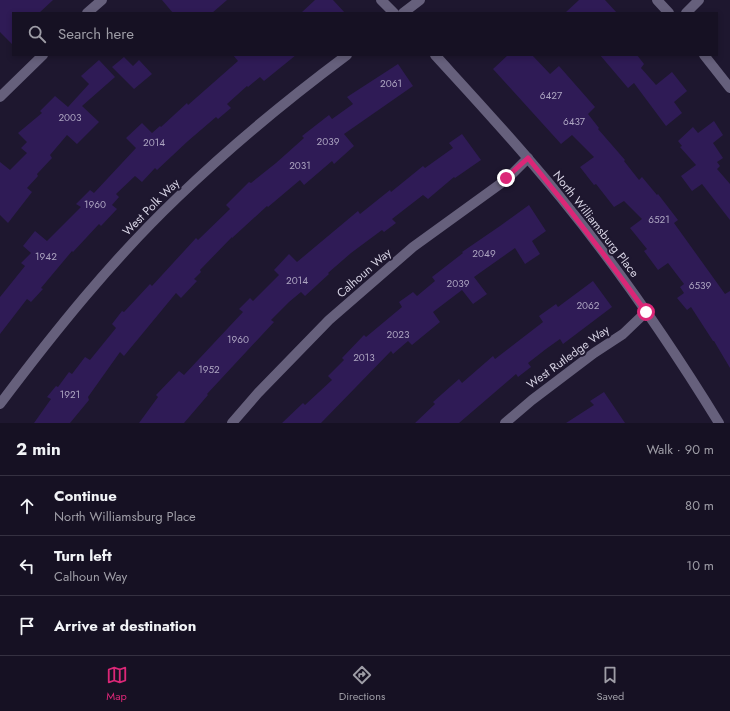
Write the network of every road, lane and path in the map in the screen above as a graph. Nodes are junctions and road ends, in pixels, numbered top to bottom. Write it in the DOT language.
graph roads {
  1 [pos="102,0"];
  2 [pos="381,0"];
  3 [pos="420,0"];
  4 [pos="657,0"];
  5 [pos="699,0"];
  6 [pos="89,12"];
  7 [pos="393,12"];
  8 [pos="404,12"];
  9 [pos="667,12"];
  10 [pos="687,12"];
  11 [pos="42,56"];
  12 [pos="346,56"];
  13 [pos="436,56"];
  14 [pos="705,56"];
  15 [pos="730,88"];
  16 [pos="0,97"];
  17 [pos="528,158"];
  18 [pos="646,312"];
  19 [pos="0,404"];
  20 [pos="232,423"];
  21 [pos="505,423"];
  22 [pos="719,423"];
  1 -- 6 [label="street"];
  2 -- 7 [label="street"];
  3 -- 8 [label="street"];
  4 -- 9 [label="street"];
  5 -- 10 [label="street"];
  11 -- 16 [label="street"];
  12 -- 19 [label="street, West Polk Way"];
  13 -- 17 [label="street, North Williamsburg Place"];
  14 -- 15 [label="street"];
  17 -- 18 [label="street, North Williamsburg Place"];
  17 -- 20 [label="street, Calhoun Way"];
  18 -- 21 [label="street, West Rutledge Way"];
  18 -- 22 [label="street, North Williamsburg Place"];
}
